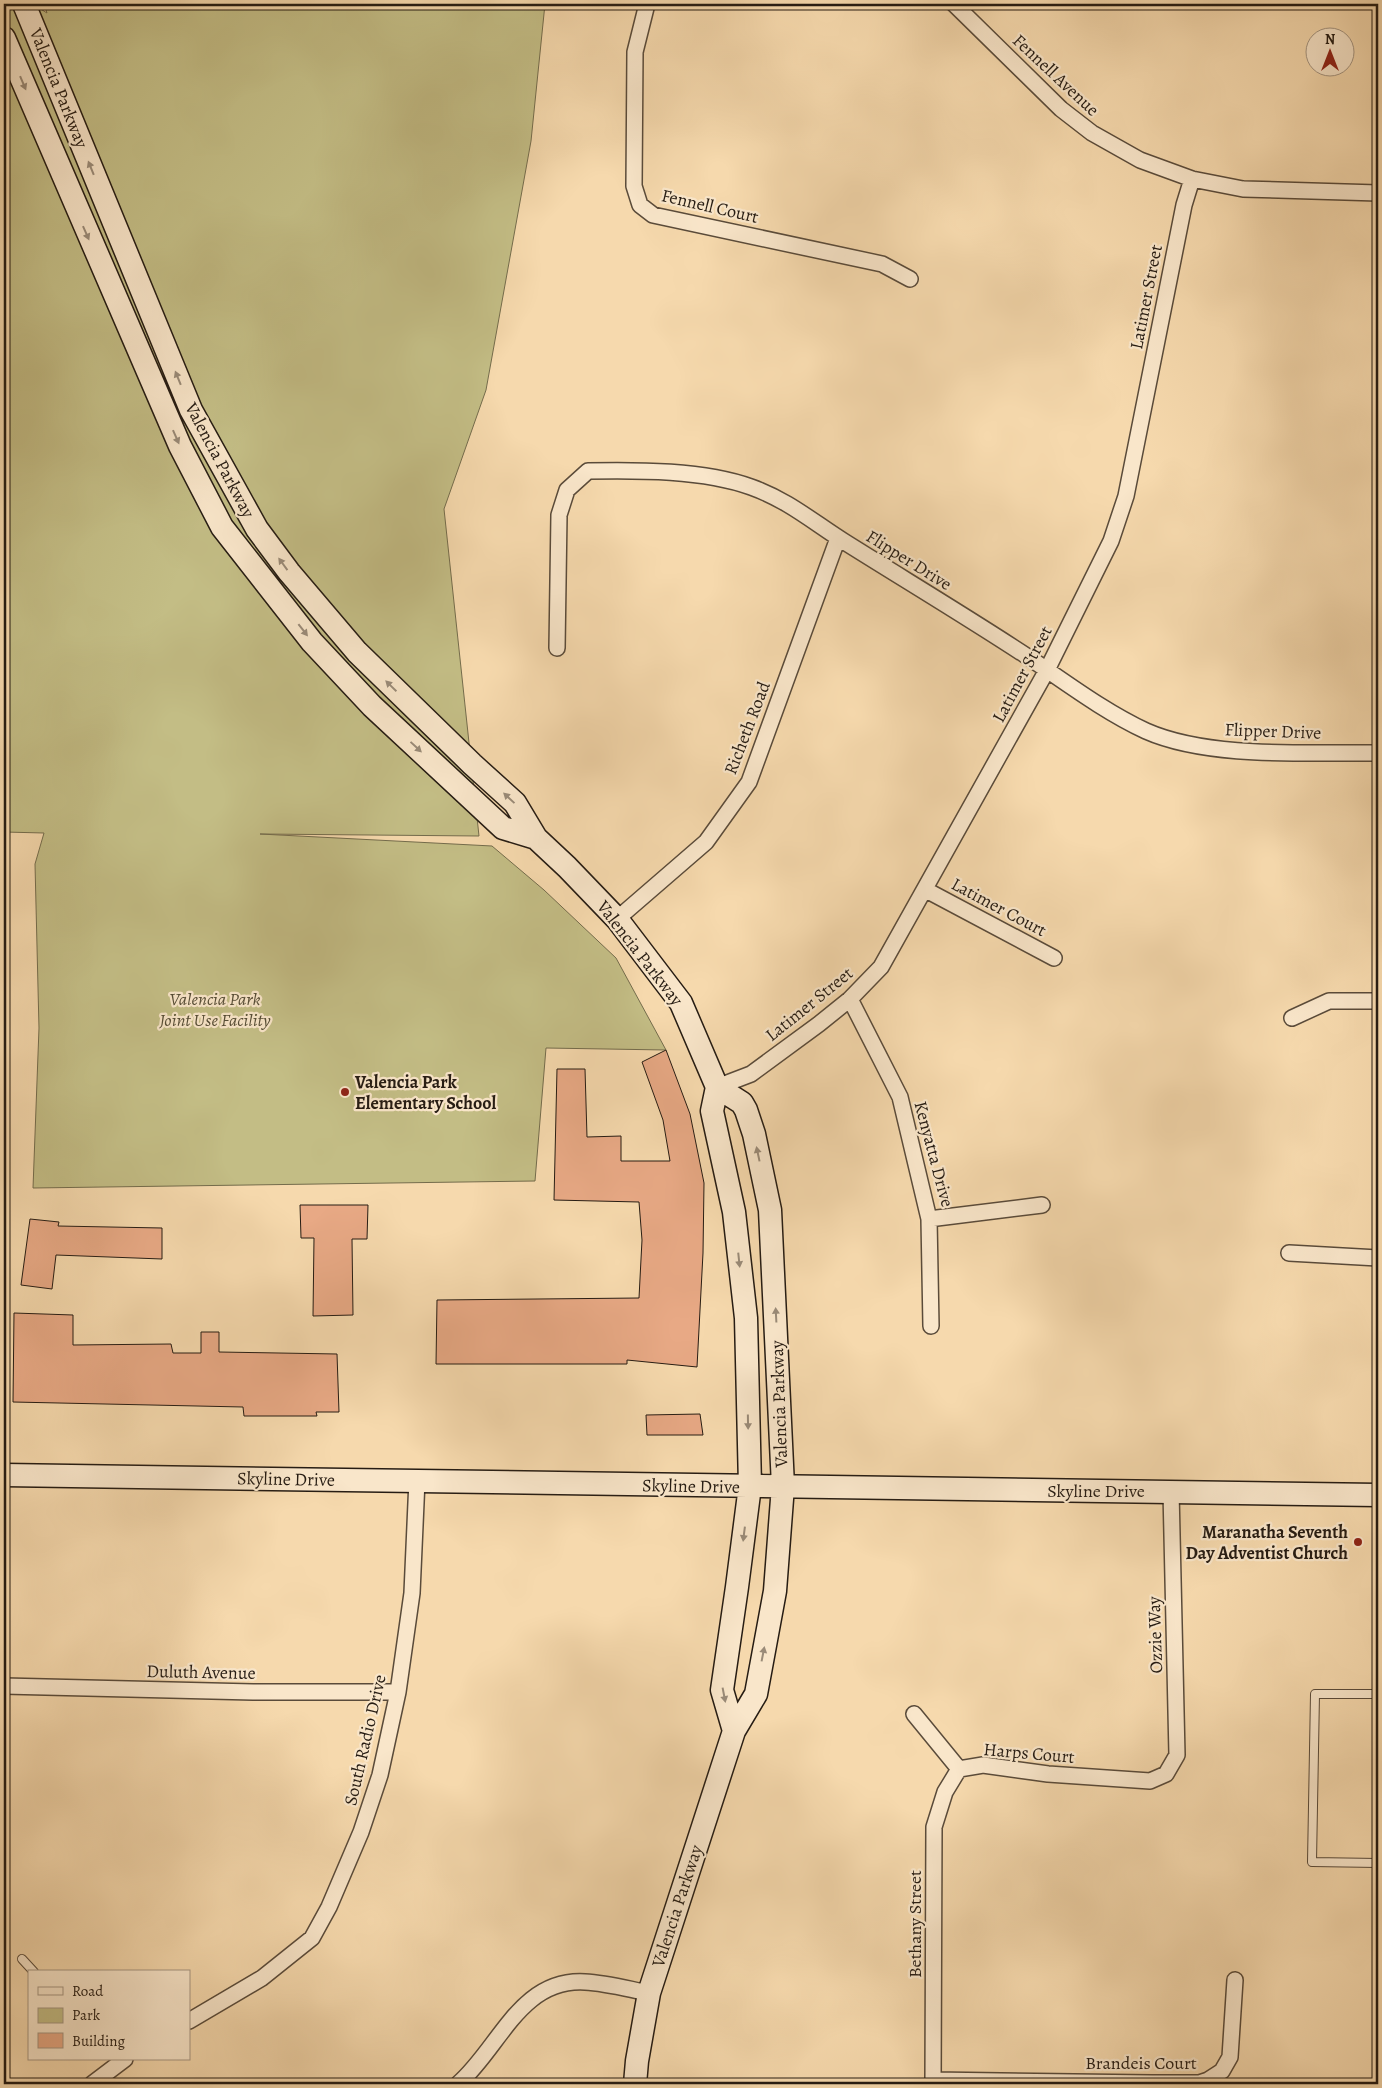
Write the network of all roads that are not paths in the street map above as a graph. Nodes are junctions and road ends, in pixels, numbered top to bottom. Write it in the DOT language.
graph roads {
  1 [pos="24,4"];
  2 [pos="647,4"];
  3 [pos="954,4"];
  4 [pos="4,38"];
  5 [pos="1192,179"];
  6 [pos="1378,193"];
  7 [pos="910,279"];
  8 [pos="838,538"];
  9 [pos="557,648"];
  10 [pos="1047,670"];
  11 [pos="1378,753"];
  12 [pos="536,838"];
  13 [pos="926,890"];
  14 [pos="617,919"];
  15 [pos="1054,958"];
  16 [pos="850,999"];
  17 [pos="1378,1001"];
  18 [pos="1292,1018"];
  19 [pos="717,1087"];
  20 [pos="1042,1205"];
  21 [pos="929,1219"];
  22 [pos="1289,1253"];
  23 [pos="1378,1258"];
  24 [pos="931,1326"];
  25 [pos="4,1475"];
  26 [pos="417,1480"];
  27 [pos="750,1486"];
  28 [pos="783,1486"];
  29 [pos="1172,1491"];
  30 [pos="1378,1495"];
  31 [pos="4,1686"];
  32 [pos="398,1692"];
  33 [pos="1378,1694"];
  34 [pos="914,1714"];
  35 [pos="734,1731"];
  36 [pos="959,1769"];
  37 [pos="1166,1774"];
  38 [pos="1378,1863"];
  39 [pos="22,1959"];
  40 [pos="32,1970"];
  41 [pos="1235,1980"];
  42 [pos="649,1993"];
  43 [pos="190,2021"];
  44 [pos="118,2061"];
  45 [pos="933,2082"];
  46 [pos="92,2084"];
  47 [pos="458,2084"];
  48 [pos="635,2084"];
  12 -- 1 [label="main road, Valencia Parkway, one-way"];
  2 -- 7 [label="street, Fennell Court"];
  3 -- 5 [label="street, Fennell Avenue"];
  4 -- 12 [label="main road, Valencia Parkway, one-way"];
  5 -- 6 [label="street, Fennell Avenue"];
  5 -- 10 [label="street, Latimer Street"];
  8 -- 9 [label="street, Flipper Drive"];
  8 -- 10 [label="street, Flipper Drive"];
  8 -- 14 [label="street, Richeth Road"];
  10 -- 11 [label="street, Flipper Drive"];
  10 -- 13 [label="street, Latimer Street"];
  12 -- 14 [label="main road, Valencia Parkway"];
  13 -- 15 [label="street, Latimer Court"];
  13 -- 16 [label="street, Latimer Street"];
  14 -- 19 [label="main road, Valencia Parkway"];
  16 -- 19 [label="street, Latimer Street"];
  16 -- 21 [label="street, Kenyatta Drive"];
  17 -- 18 [label="street"];
  19 -- 27 [label="main road, Valencia Parkway, one-way"];
  28 -- 19 [label="main road, Valencia Parkway, one-way"];
  20 -- 21 [label="street, Kenyatta Drive"];
  21 -- 24 [label="street"];
  22 -- 23 [label="street"];
  25 -- 26 [label="main road, Skyline Drive"];
  26 -- 27 [label="main road, Skyline Drive"];
  26 -- 32 [label="street, South Radio Drive"];
  27 -- 28 [label="main road, Skyline Drive"];
  27 -- 35 [label="main road, Valencia Parkway, one-way"];
  28 -- 29 [label="main road, Skyline Drive"];
  35 -- 28 [label="main road, Valencia Parkway, one-way"];
  29 -- 30 [label="main road, Skyline Drive"];
  29 -- 37 [label="street, Ozzie Way"];
  31 -- 32 [label="street, Duluth Avenue"];
  32 -- 43 [label="street, South Radio Drive"];
  33 -- 38 [label="lane"];
  34 -- 36 [label="street, Harps Court"];
  35 -- 42 [label="main road, Valencia Parkway"];
  36 -- 37 [label="street, Harps Court"];
  36 -- 45 [label="street, Bethany Street"];
  39 -- 40 [label="lane"];
  41 -- 45 [label="street, Brandeis Court"];
  42 -- 47 [label="street"];
  42 -- 48 [label="main road, Valencia Parkway"];
  44 -- 46 [label="street"];
}
